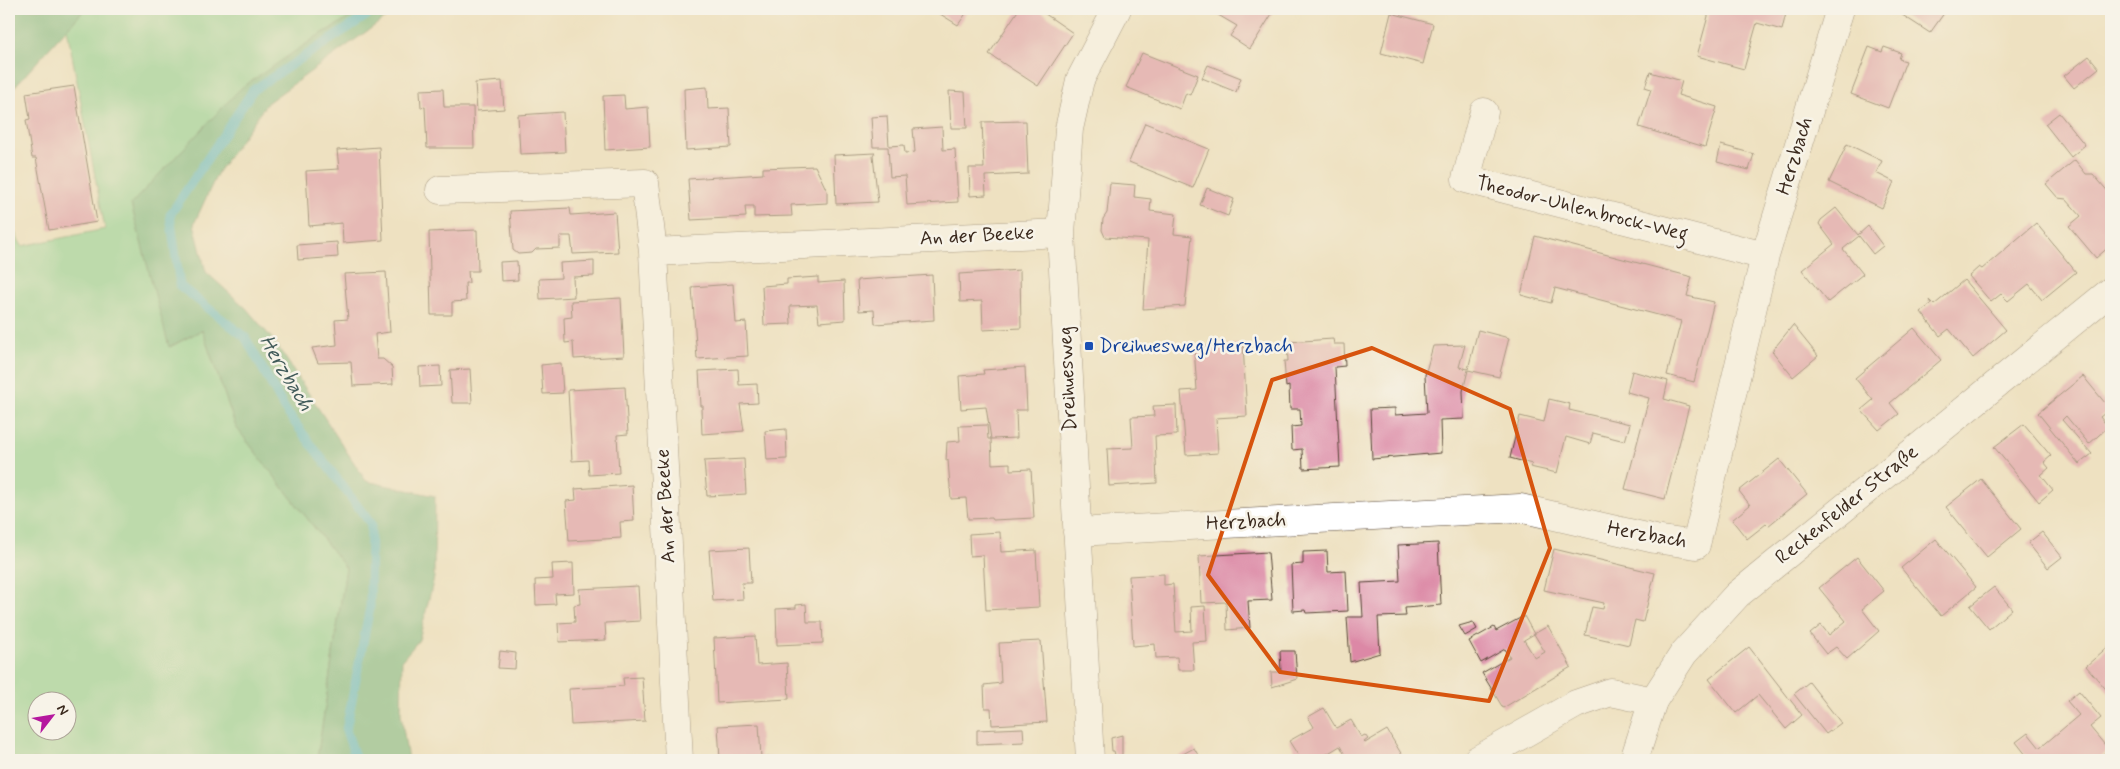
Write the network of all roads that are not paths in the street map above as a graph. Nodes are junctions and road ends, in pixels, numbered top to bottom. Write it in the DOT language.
graph roads {
  1 [pos="1117,9"];
  2 [pos="1838,9"];
  3 [pos="1484,112"];
  4 [pos="440,190"];
  5 [pos="1061,232"];
  6 [pos="653,252"];
  7 [pos="1765,256"];
  8 [pos="2111,291"];
  9 [pos="1077,532"];
  10 [pos="1653,701"];
  11 [pos="679,760"];
  12 [pos="1090,760"];
  13 [pos="1476,760"];
  14 [pos="1634,760"];
  1 -- 5 [label="street, Dreihuesweg"];
  2 -- 7 [label="street, Herzbach"];
  3 -- 7 [label="street, Theodor-Uhlenbrock-Weg"];
  4 -- 6 [label="street, An der Beeke"];
  5 -- 6 [label="street, An der Beeke"];
  5 -- 9 [label="street, Dreihuesweg"];
  6 -- 11 [label="street, An der Beeke"];
  7 -- 9 [label="street, Herzbach"];
  8 -- 10 [label="street, Reckenfelder Straße"];
  9 -- 12 [label="street, Dreihuesweg"];
  10 -- 13 [label="street"];
  10 -- 14 [label="street, Reckenfelder Straße"];
}
